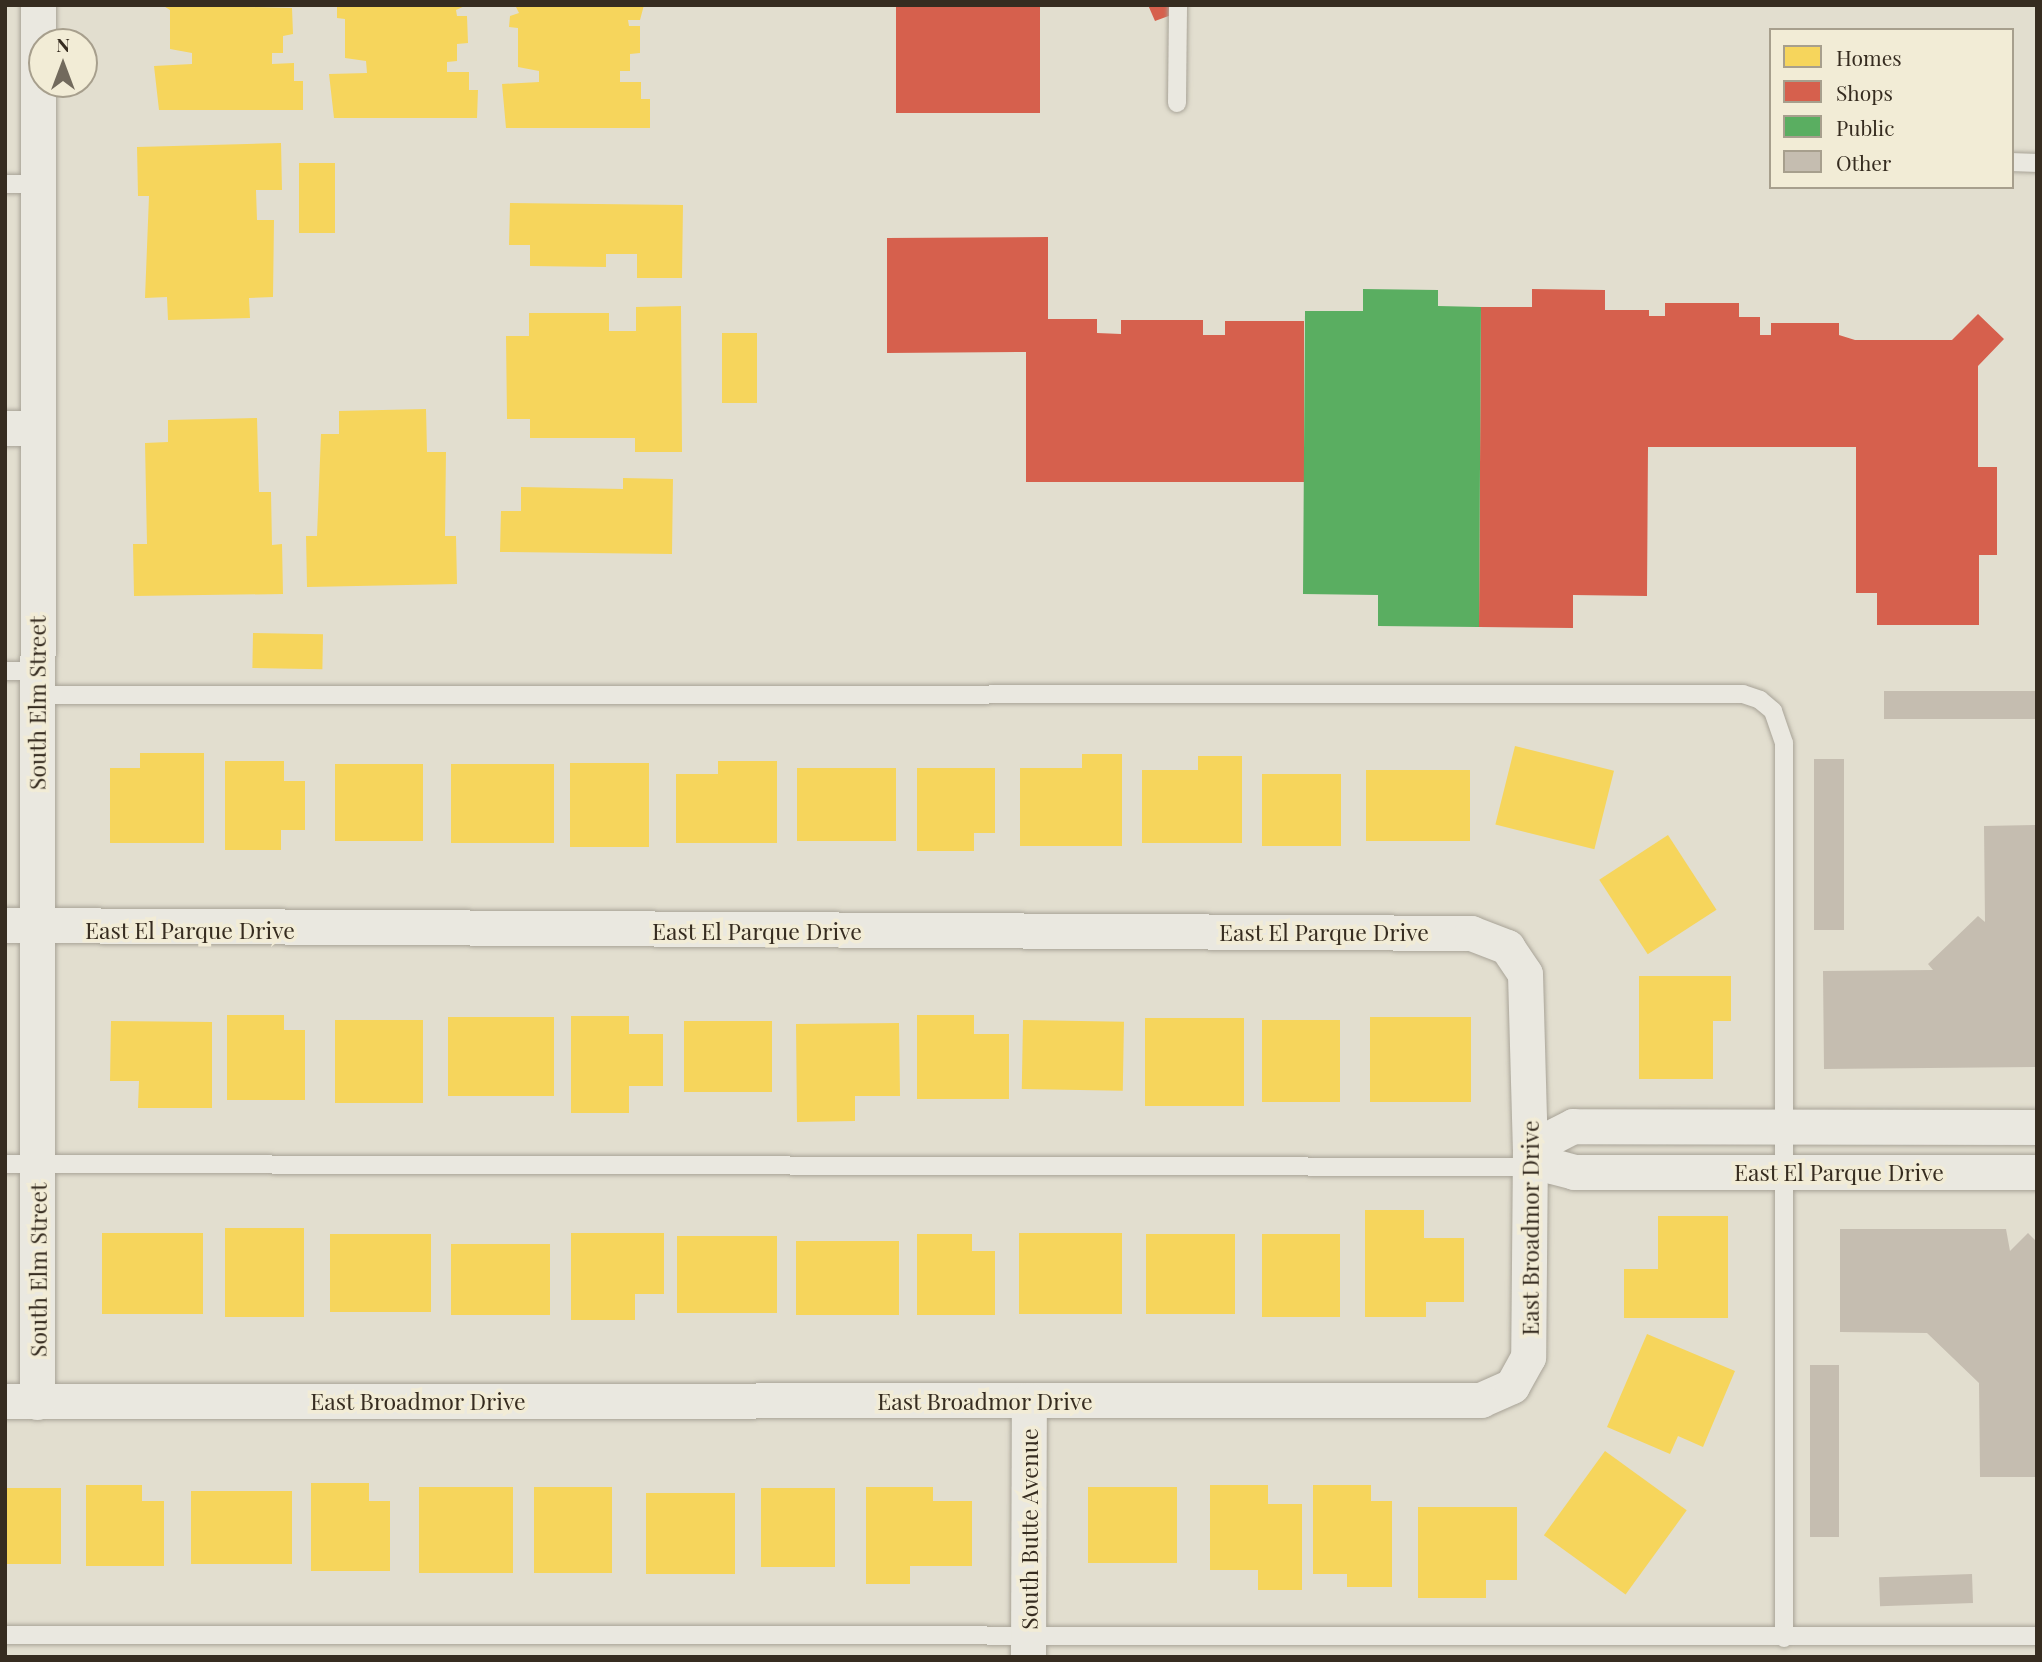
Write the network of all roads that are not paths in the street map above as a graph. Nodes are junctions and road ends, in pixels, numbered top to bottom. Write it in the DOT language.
graph roads {
  1 [pos="38,5"];
  2 [pos="1178,5"];
  3 [pos="1177,103"];
  4 [pos="2014,162"];
  5 [pos="2037,163"];
  6 [pos="22,184"];
  7 [pos="21,428"];
  8 [pos="27,679"];
  9 [pos="22,926"];
  10 [pos="1507,947"];
  11 [pos="1782,1125"];
  12 [pos="2037,1127"];
  13 [pos="1530,1157"];
  14 [pos="22,1164"];
  15 [pos="1782,1172"];
  16 [pos="2037,1172"];
  17 [pos="1029,1400"];
  18 [pos="21,1402"];
  19 [pos="5,1635"];
  20 [pos="2037,1636"];
  21 [pos="1784,1638"];
  22 [pos="1028,1647"];
  1 -- 6 [label="street, South Elm Street"];
  2 -- 3 [label="lane"];
  4 -- 5 [label="lane"];
  6 -- 7 [label="street, South Elm Street"];
  7 -- 8 [label="street, South Elm Street"];
  8 -- 9 [label="street, South Elm Street"];
  8 -- 11 [label="lane"];
  9 -- 10 [label="street, East El Parque Drive"];
  9 -- 14 [label="street, South Elm Street"];
  10 -- 13 [label="street, East Broadmor Drive"];
  11 -- 12 [label="street, East El Parque Drive"];
  11 -- 13 [label="street, East El Parque Drive"];
  11 -- 15 [label="lane"];
  13 -- 14 [label="lane"];
  13 -- 15 [label="street, East El Parque Drive"];
  13 -- 17 [label="street, East Broadmor Drive"];
  14 -- 18 [label="street, South Elm Street"];
  15 -- 16 [label="street, East El Parque Drive"];
  15 -- 21 [label="lane"];
  17 -- 18 [label="street, East Broadmor Drive"];
  17 -- 22 [label="street, South Butte Avenue"];
  19 -- 22 [label="lane"];
  20 -- 21 [label="lane"];
  21 -- 22 [label="lane"];
}
